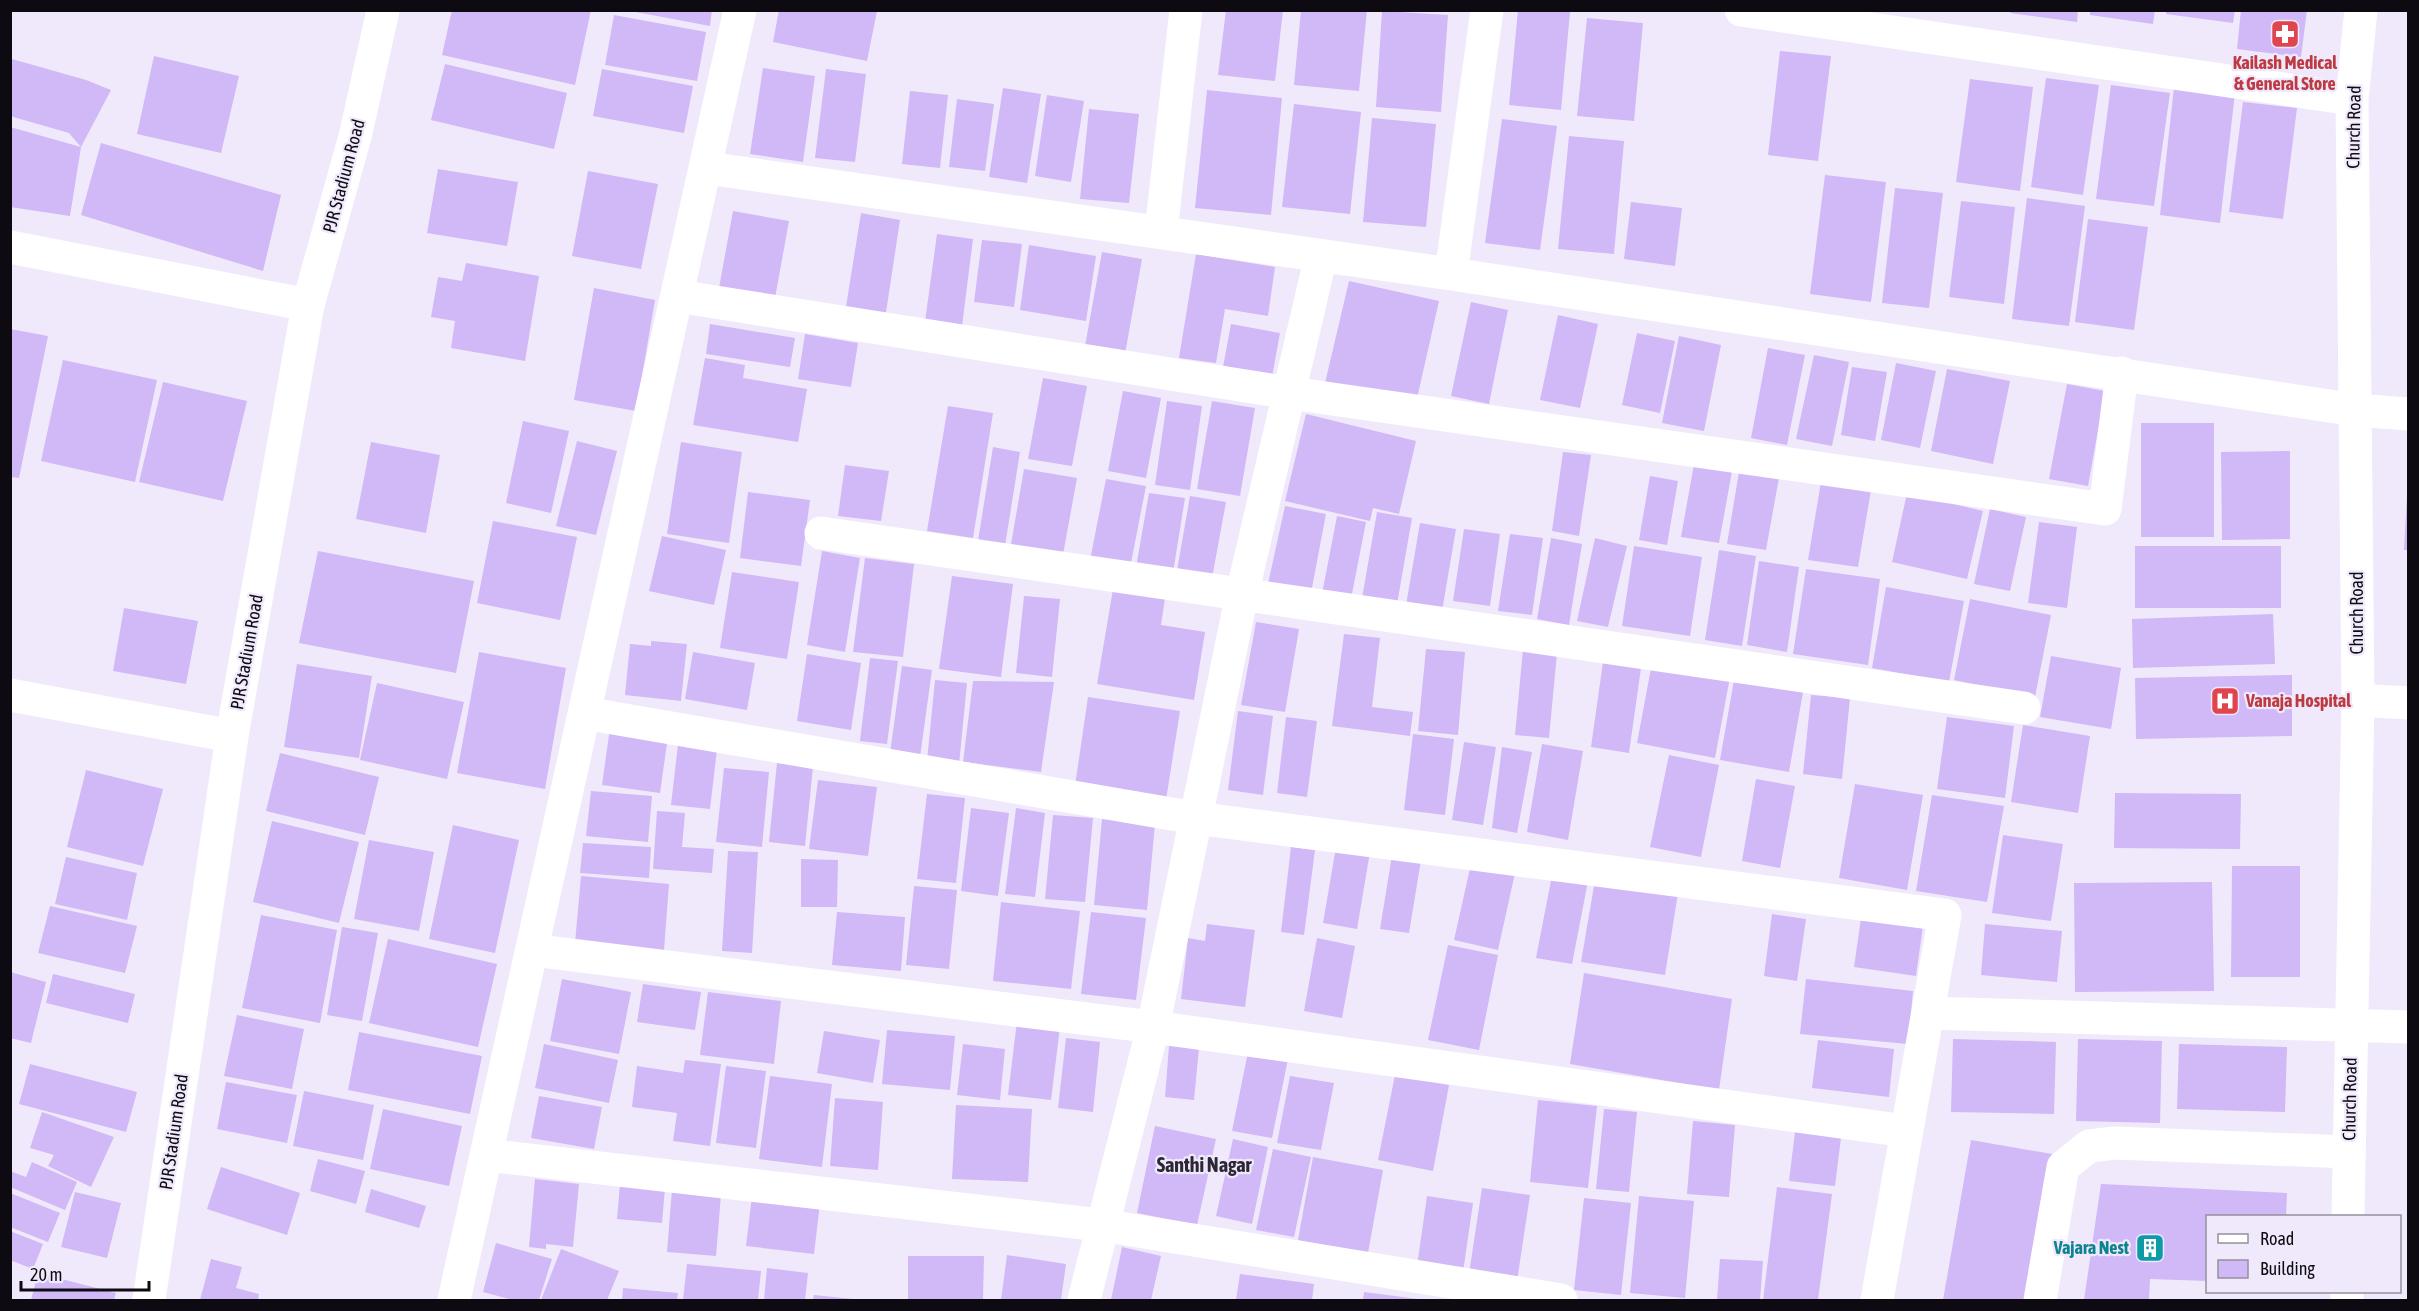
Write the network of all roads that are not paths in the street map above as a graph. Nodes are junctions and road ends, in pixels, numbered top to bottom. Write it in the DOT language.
graph roads {
  1 [pos="383,10"];
  2 [pos="740,10"];
  3 [pos="1186,10"];
  4 [pos="1487,10"];
  5 [pos="1741,10"];
  6 [pos="2361,10"];
  7 [pos="2352,99"];
  8 [pos="707,168"];
  9 [pos="1161,232"];
  10 [pos="10,247"];
  11 [pos="1321,256"];
  12 [pos="1451,274"];
  13 [pos="677,296"];
  14 [pos="308,304"];
  15 [pos="2122,373"];
  16 [pos="1290,393"];
  17 [pos="2356,410"];
  18 [pos="2409,414"];
  19 [pos="821,533"];
  20 [pos="1242,594"];
  21 [pos="10,695"];
  22 [pos="2358,700"];
  23 [pos="2409,703"];
  24 [pos="2024,708"];
  25 [pos="584,713"];
  26 [pos="232,736"];
  27 [pos="1195,818"];
  28 [pos="532,950"];
  29 [pos="1928,1013"];
  30 [pos="2352,1027"];
  31 [pos="2409,1027"];
  32 [pos="1152,1028"];
  33 [pos="1906,1131"];
  34 [pos="2349,1152"];
  35 [pos="486,1155"];
  36 [pos="2349,1215"];
  37 [pos="1101,1225"];
  38 [pos="149,1300"];
  39 [pos="454,1300"];
  40 [pos="1084,1300"];
  41 [pos="1561,1300"];
  42 [pos="1877,1300"];
  43 [pos="2040,1300"];
  1 -- 14 [label="street, PJR Stadium Road"];
  2 -- 8 [label="street"];
  3 -- 9 [label="street"];
  4 -- 12 [label="street"];
  5 -- 7 [label="street"];
  6 -- 7 [label="street, Church Road"];
  7 -- 17 [label="street, Church Road"];
  8 -- 9 [label="street"];
  8 -- 13 [label="street"];
  9 -- 11 [label="street"];
  10 -- 14 [label="street"];
  11 -- 12 [label="street"];
  11 -- 16 [label="street"];
  12 -- 15 [label="street"];
  13 -- 16 [label="street"];
  13 -- 25 [label="street"];
  14 -- 26 [label="street, PJR Stadium Road"];
  15 -- 16 [label="street"];
  15 -- 17 [label="street"];
  16 -- 20 [label="street"];
  17 -- 18 [label="street"];
  17 -- 22 [label="street, Church Road"];
  19 -- 20 [label="street"];
  20 -- 24 [label="street"];
  20 -- 27 [label="street"];
  21 -- 26 [label="street"];
  22 -- 23 [label="street"];
  22 -- 30 [label="street, Church Road"];
  25 -- 27 [label="street"];
  25 -- 28 [label="street"];
  26 -- 38 [label="street, PJR Stadium Road"];
  27 -- 29 [label="street"];
  27 -- 32 [label="street"];
  28 -- 32 [label="street"];
  28 -- 35 [label="street"];
  29 -- 30 [label="street"];
  29 -- 33 [label="street"];
  30 -- 31 [label="street"];
  30 -- 34 [label="street, Church Road"];
  32 -- 33 [label="street"];
  32 -- 37 [label="street"];
  33 -- 42 [label="street"];
  34 -- 36 [label="street, Church Road"];
  34 -- 43 [label="street"];
  35 -- 37 [label="street"];
  35 -- 39 [label="street"];
  37 -- 40 [label="street"];
  37 -- 41 [label="street"];
}
